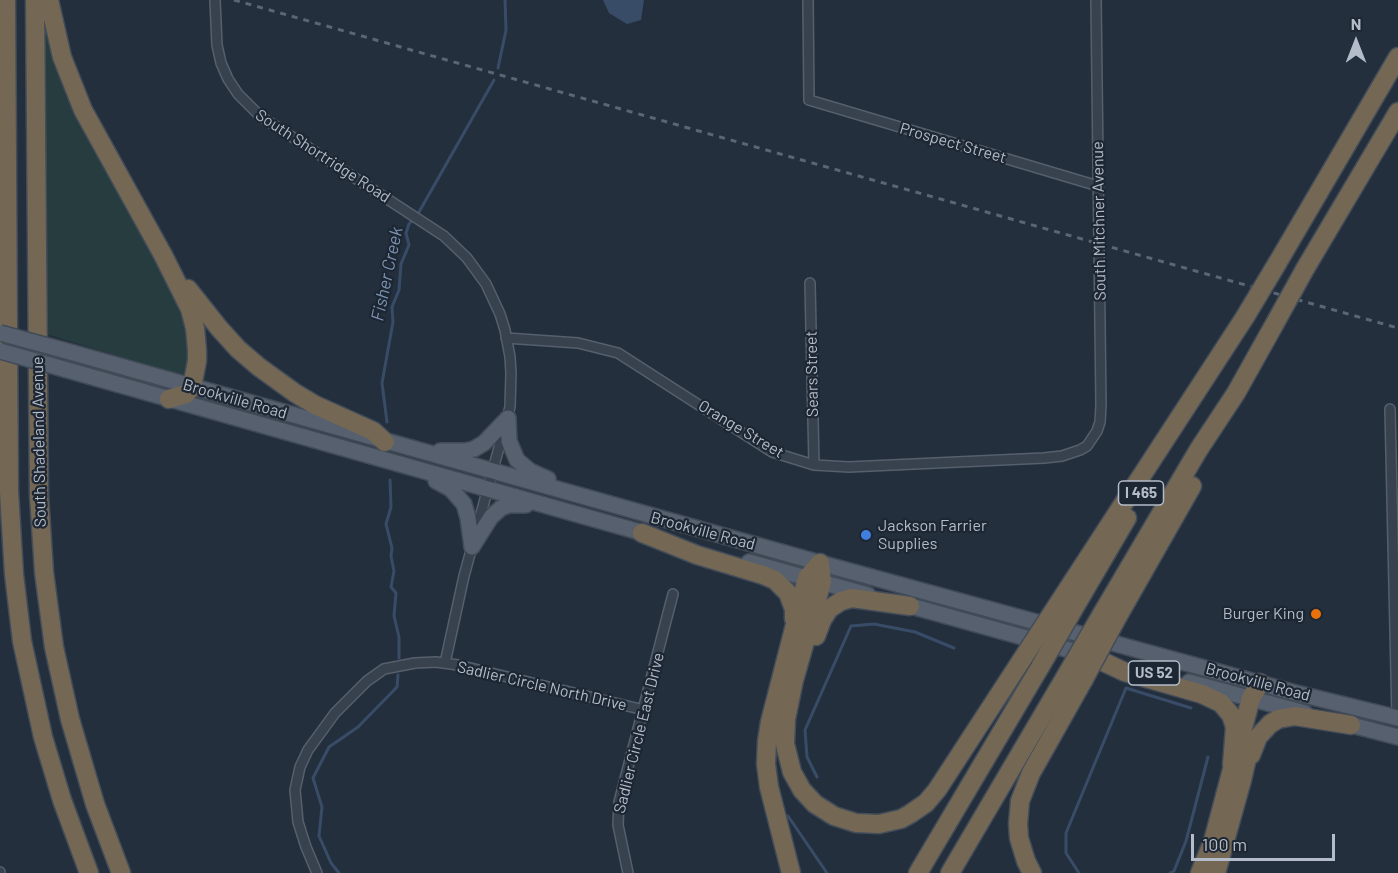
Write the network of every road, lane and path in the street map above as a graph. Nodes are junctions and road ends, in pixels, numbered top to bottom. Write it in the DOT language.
graph roads {
  1 [pos="6,0"];
  2 [pos="35,0"];
  3 [pos="49,0"];
  4 [pos="215,0"];
  5 [pos="808,0"];
  6 [pos="1096,0"];
  7 [pos="1398,57"];
  8 [pos="1398,112"];
  9 [pos="1098,186"];
  10 [pos="163,255"];
  11 [pos="810,283"];
  12 [pos="0,333"];
  13 [pos="506,338"];
  14 [pos="0,351"];
  15 [pos="192,387"];
  16 [pos="169,399"];
  17 [pos="1390,409"];
  18 [pos="508,418"];
  19 [pos="1093,440"];
  20 [pos="385,442"];
  21 [pos="425,452"];
  22 [pos="814,465"];
  23 [pos="416,469"];
  24 [pos="491,471"];
  25 [pos="487,488"];
  26 [pos="578,496"];
  27 [pos="552,507"];
  28 [pos="642,533"];
  29 [pos="472,547"];
  30 [pos="820,563"];
  31 [pos="814,580"];
  32 [pos="674,594"];
  33 [pos="1068,603"];
  34 [pos="910,606"];
  35 [pos="794,628"];
  36 [pos="1091,656"];
  37 [pos="445,663"];
  38 [pos="1076,676"];
  39 [pos="1257,694"];
  40 [pos="644,710"];
  41 [pos="1398,718"];
  42 [pos="786,719"];
  43 [pos="1351,725"];
  44 [pos="1398,737"];
  45 [pos="1237,772"];
  46 [pos="89,873"];
  47 [pos="122,873"];
  48 [pos="317,873"];
  49 [pos="628,873"];
  50 [pos="791,873"];
  51 [pos="918,873"];
  52 [pos="950,873"];
  53 [pos="1032,873"];
  54 [pos="1200,873"];
  55 [pos="1216,873"];
  1 -- 46 [label="highway, South Shadeland Avenue"];
  2 -- 47 [label="highway, South Shadeland Avenue"];
  3 -- 10 [label="highway"];
  4 -- 13 [label="street, South Shortridge Road"];
  5 -- 9 [label="street, Prospect Street"];
  6 -- 9 [label="street, South Mitchner Avenue"];
  7 -- 33 [label="highway, I 465, bridge"];
  8 -- 38 [label="highway, I 465, bridge"];
  9 -- 19 [label="street, South Mitchner Avenue"];
  10 -- 15 [label="highway"];
  10 -- 20 [label="highway"];
  11 -- 22 [label="street, Sears Street"];
  12 -- 15 [label="main road, Brookville Road, bridge"];
  13 -- 18 [label="street, South Shortridge Road"];
  13 -- 22 [label="street, Orange Street"];
  14 -- 16 [label="main road, Brookville Road, bridge"];
  15 -- 16 [label="highway"];
  15 -- 20 [label="main road, Brookville Road"];
  16 -- 23 [label="main road, Brookville Road"];
  17 -- 41 [label="street"];
  18 -- 21 [label="main road"];
  18 -- 24 [label="street, South Shortridge Road"];
  18 -- 26 [label="main road"];
  19 -- 22 [label="street, Orange Street"];
  20 -- 21 [label="main road, Brookville Road"];
  21 -- 24 [label="main road, Brookville Road"];
  23 -- 25 [label="main road, Brookville Road"];
  23 -- 29 [label="main road"];
  24 -- 25 [label="street, South Shortridge Road"];
  24 -- 26 [label="main road, Brookville Road"];
  25 -- 27 [label="main road, Brookville Road"];
  25 -- 29 [label="street, South Shortridge Road"];
  26 -- 30 [label="main road, Brookville Road"];
  27 -- 28 [label="main road, Brookville Road"];
  27 -- 29 [label="main road"];
  28 -- 31 [label="main road, Brookville Road"];
  28 -- 35 [label="highway"];
  29 -- 37 [label="street, South Shortridge Road"];
  30 -- 31 [label="highway"];
  30 -- 39 [label="main road, Brookville Road"];
  31 -- 34 [label="main road, Brookville Road"];
  31 -- 35 [label="highway"];
  31 -- 42 [label="highway"];
  32 -- 40 [label="street, Sadlier Circle East Drive"];
  33 -- 42 [label="highway, US 52, bridge"];
  33 -- 51 [label="highway, I 465, bridge"];
  34 -- 36 [label="main road, Brookville Road / US 52"];
  34 -- 42 [label="highway, US 52"];
  35 -- 50 [label="highway"];
  36 -- 39 [label="main road, Brookville Road / US 52"];
  36 -- 45 [label="highway"];
  37 -- 40 [label="street, Sadlier Circle North Drive"];
  37 -- 48 [label="street, Sadlier Circle North Drive"];
  38 -- 52 [label="highway, I 465"];
  38 -- 53 [label="highway"];
  39 -- 41 [label="main road, Brookville Road / US 52"];
  39 -- 43 [label="main road, Brookville Road / US 52"];
  39 -- 45 [label="highway"];
  40 -- 49 [label="street, Sadlier Circle East Drive"];
  43 -- 44 [label="main road, Brookville Road / US 52"];
  43 -- 45 [label="highway"];
  45 -- 54 [label="highway"];
  45 -- 55 [label="highway"];
}
